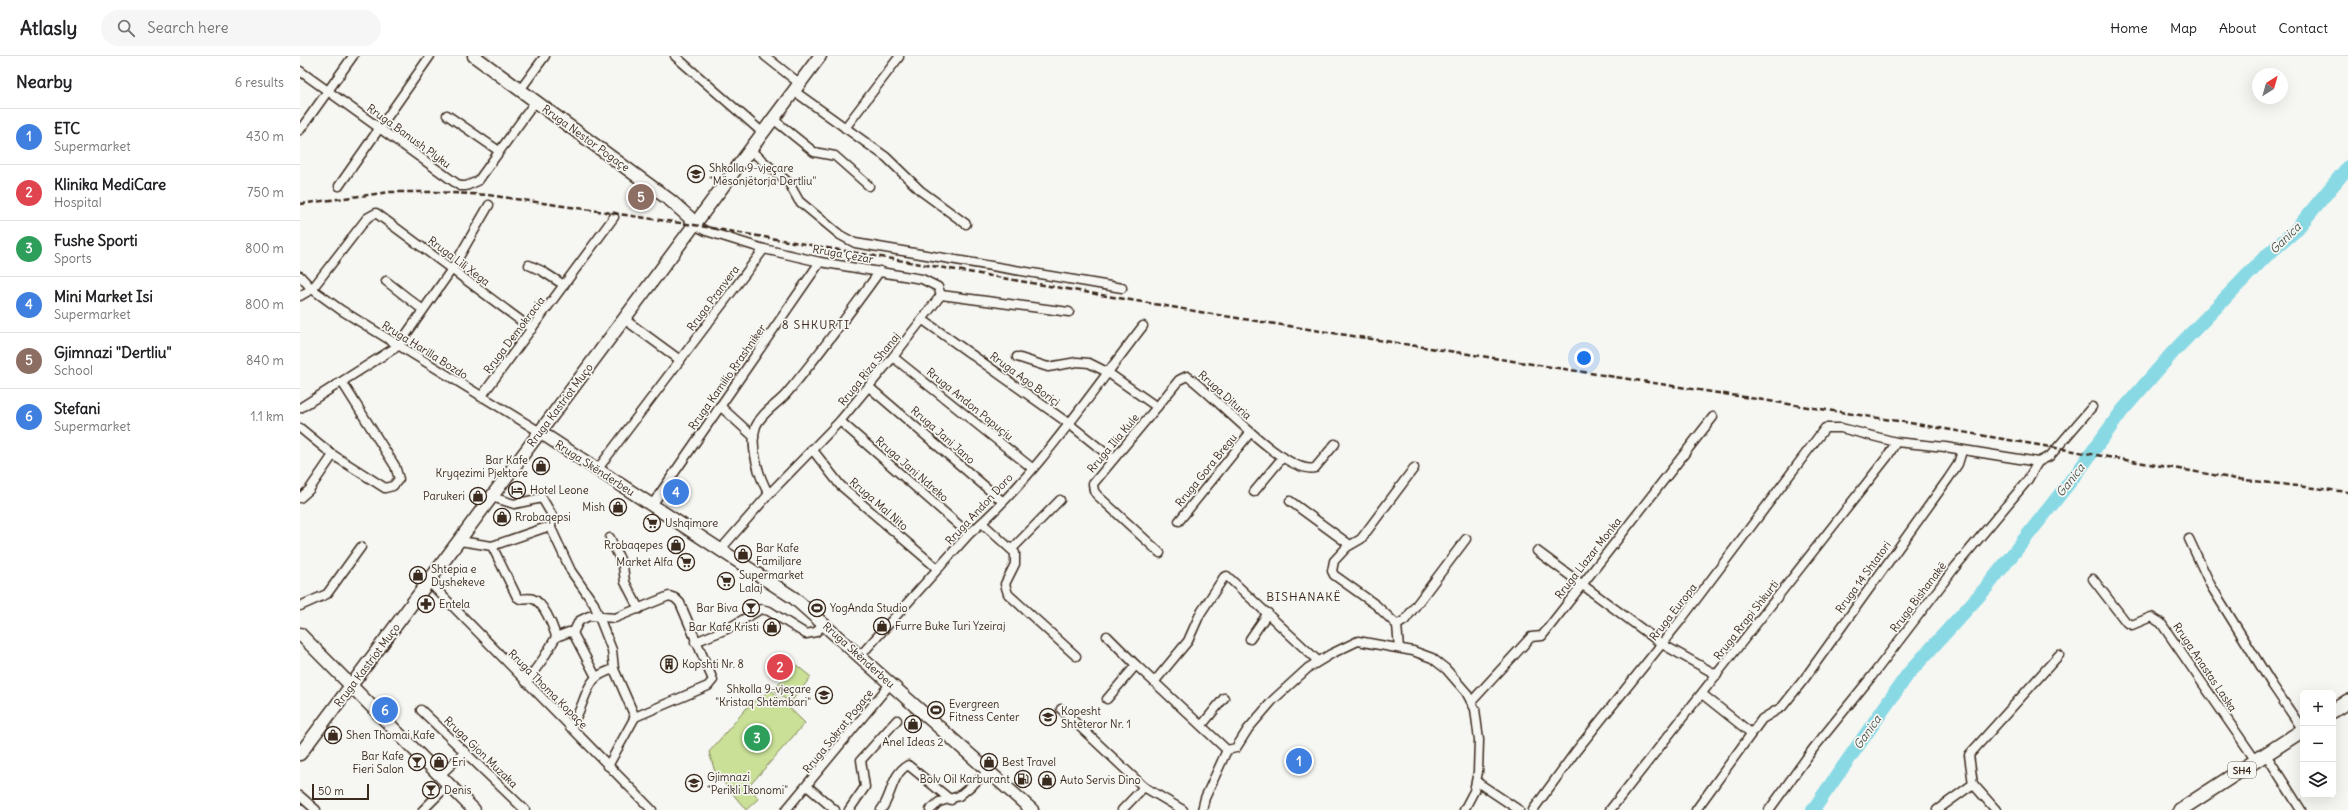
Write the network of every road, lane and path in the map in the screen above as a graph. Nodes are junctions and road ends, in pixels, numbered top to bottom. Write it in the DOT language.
graph roads {
  1 [pos="353,56"];
  2 [pos="430,56"];
  3 [pos="474,56"];
  4 [pos="545,56"];
  5 [pos="675,56"];
  6 [pos="765,56"];
  7 [pos="820,56"];
  8 [pos="898,56"];
  9 [pos="300,71"];
  10 [pos="797,87"];
  11 [pos="520,90"];
  12 [pos="328,91"];
  13 [pos="535,102"];
  14 [pos="447,115"];
  15 [pos="773,118"];
  16 [pos="379,127"];
  17 [pos="845,128"];
  18 [pos="300,130"];
  19 [pos="763,132"];
  20 [pos="750,150"];
  21 [pos="499,151"];
  22 [pos="339,186"];
  23 [pos="869,186"];
  24 [pos="489,205"];
  25 [pos="614,217"];
  26 [pos="694,224"];
  27 [pos="966,224"];
  28 [pos="764,249"];
  29 [pos="820,262"];
  30 [pos="529,265"];
  31 [pos="452,269"];
  32 [pos="880,271"];
  33 [pos="300,276"];
  34 [pos="386,281"];
  35 [pos="564,285"];
  36 [pos="1122,288"];
  37 [pos="312,289"];
  38 [pos="941,295"];
  39 [pos="300,296"];
  40 [pos="423,310"];
  41 [pos="1069,312"];
  42 [pos="624,319"];
  43 [pos="923,320"];
  44 [pos="1143,326"];
  45 [pos="532,329"];
  46 [pos="398,346"];
  47 [pos="893,357"];
  48 [pos="1017,357"];
  49 [pos="680,360"];
  50 [pos="1107,372"];
  51 [pos="342,382"];
  52 [pos="869,386"];
  53 [pos="480,397"];
  54 [pos="720,406"];
  55 [pos="1157,407"];
  56 [pos="2092,407"];
  57 [pos="300,408"];
  58 [pos="1713,417"];
  59 [pos="840,421"];
  60 [pos="1068,423"];
  61 [pos="300,428"];
  62 [pos="540,432"];
  63 [pos="1250,433"];
  64 [pos="754,437"];
  65 [pos="1896,442"];
  66 [pos="1335,444"];
  67 [pos="812,449"];
  68 [pos="1962,451"];
  69 [pos="333,455"];
  70 [pos="1283,457"];
  71 [pos="1113,459"];
  72 [pos="2038,462"];
  73 [pos="1032,468"];
  74 [pos="1414,468"];
  75 [pos="597,470"];
  76 [pos="1254,492"];
  77 [pos="769,494"];
  78 [pos="492,497"];
  79 [pos="300,498"];
  80 [pos="1002,500"];
  81 [pos="1060,500"];
  82 [pos="1290,501"];
  83 [pos="652,505"];
  84 [pos="1180,521"];
  85 [pos="982,523"];
  86 [pos="551,528"];
  87 [pos="969,534"];
  88 [pos="610,538"];
  89 [pos="1466,539"];
  90 [pos="2189,539"];
  91 [pos="460,540"];
  92 [pos="1350,545"];
  93 [pos="492,546"];
  94 [pos="361,547"];
  95 [pos="721,548"];
  96 [pos="1012,549"];
  97 [pos="1537,551"];
  98 [pos="1160,553"];
  99 [pos="938,569"];
  100 [pos="2094,579"];
  101 [pos="429,582"];
  102 [pos="1582,584"];
  103 [pos="300,606"];
  104 [pos="639,608"];
  105 [pos="1268,613"];
  106 [pos="599,615"];
  107 [pos="824,624"];
  108 [pos="1397,625"];
  109 [pos="573,633"];
  110 [pos="300,634"];
  111 [pos="1108,636"];
  112 [pos="556,637"];
  113 [pos="1250,639"];
  114 [pos="695,642"];
  115 [pos="1662,644"];
  116 [pos="1399,648"];
  117 [pos="2059,655"];
  118 [pos="860,656"];
  119 [pos="1076,656"];
  120 [pos="1318,661"];
  121 [pos="1136,665"];
  122 [pos="614,669"];
  123 [pos="1717,675"];
  124 [pos="596,677"];
  125 [pos="526,682"];
  126 [pos="1155,682"];
  127 [pos="891,683"];
  128 [pos="350,687"];
  129 [pos="1702,694"];
  130 [pos="1224,698"];
  131 [pos="1107,699"];
  132 [pos="1472,701"];
  133 [pos="2348,701"];
  134 [pos="1061,709"];
  135 [pos="2336,709"];
  136 [pos="421,710"];
  137 [pos="2348,710"];
  138 [pos="635,717"];
  139 [pos="2336,718"];
  140 [pos="897,720"];
  141 [pos="1202,725"];
  142 [pos="2300,726"];
  143 [pos="570,727"];
  144 [pos="2300,732"];
  145 [pos="1751,733"];
  146 [pos="2300,742"];
  147 [pos="1227,750"];
  148 [pos="465,752"];
  149 [pos="300,754"];
  150 [pos="2256,761"];
  151 [pos="2270,761"];
  152 [pos="608,766"];
  153 [pos="989,771"];
  154 [pos="440,775"];
  155 [pos="1477,782"];
  156 [pos="449,784"];
  157 [pos="1973,784"];
  158 [pos="807,786"];
  159 [pos="1144,787"];
  160 [pos="300,796"];
  161 [pos="951,800"];
  162 [pos="316,810"];
  163 [pos="423,810"];
  164 [pos="474,810"];
  165 [pos="525,810"];
  166 [pos="652,810"];
  167 [pos="786,810"];
  168 [pos="835,810"];
  169 [pos="849,810"];
  170 [pos="881,810"];
  171 [pos="930,810"];
  172 [pos="1032,810"];
  173 [pos="1122,810"];
  174 [pos="1183,810"];
  175 [pos="1202,810"];
  176 [pos="1464,810"];
  177 [pos="1519,810"];
  178 [pos="1533,810"];
  179 [pos="1610,810"];
  180 [pos="1696,810"];
  181 [pos="1770,810"];
  182 [pos="1937,810"];
  183 [pos="1996,810"];
  184 [pos="2180,810"];
  185 [pos="2195,810"];
  186 [pos="2301,810"];
  1 -- 12 [label="street"];
  2 -- 16 [label="street"];
  3 -- 11 [label="street, Rruga Nestor Pogaçe"];
  4 -- 11 [label="street"];
  5 -- 19 [label="street"];
  6 -- 10 [label="street"];
  7 -- 10 [label="street, Rruga Kastriot Muço"];
  8 -- 17 [label="street"];
  9 -- 12 [label="street, Rruga Banush Plyku"];
  10 -- 15 [label="street, Rruga Kastriot Muço"];
  10 -- 17 [label="street"];
  11 -- 13 [label="street, Rruga Nestor Pogaçe"];
  12 -- 16 [label="street, Rruga Banush Plyku"];
  12 -- 18 [label="street"];
  13 -- 21 [label="street, Rruga Banush Plyku"];
  13 -- 26 [label="street, Rruga Nestor Pogaçe"];
  14 -- 21 [label="street"];
  15 -- 19 [label="street, Rruga Kastriot Muço"];
  15 -- 23 [label="street"];
  16 -- 21 [label="street, Rruga Banush Plyku"];
  16 -- 22 [label="street"];
  17 -- 27 [label="street"];
  19 -- 20 [label="street, Rruga Kastriot Muço"];
  20 -- 26 [label="street, Rruga Kastriot Muço"];
  20 -- 36 [label="street"];
  24 -- 31 [label="street"];
  25 -- 35 [label="street, Rruga Demokracia"];
  26 -- 28 [label="street, Rruga Çezar"];
  26 -- 42 [label="street, Rruga Kastriot Muço"];
  28 -- 29 [label="street, Rruga Çezar"];
  28 -- 49 [label="street, Rruga Pranvera"];
  29 -- 32 [label="street, Rruga Çezar"];
  29 -- 54 [label="street, Rruga Kamilio Rrashniker"];
  30 -- 35 [label="street"];
  31 -- 37 [label="street, Rruga Lili Xega"];
  31 -- 40 [label="street"];
  31 -- 45 [label="street, Rruga Lili Xega"];
  32 -- 38 [label="street"];
  32 -- 64 [label="street, Rruga Çezar"];
  33 -- 37 [label="street, Rruga Harilla Bozdo"];
  34 -- 40 [label="street"];
  35 -- 45 [label="street, Rruga Demokracia"];
  37 -- 39 [label="street"];
  37 -- 46 [label="street, Rruga Harilla Bozdo"];
  38 -- 41 [label="street"];
  38 -- 43 [label="street, Rruga Riza Shanaj"];
  40 -- 46 [label="street"];
  42 -- 49 [label="street"];
  42 -- 62 [label="street, Rruga Kastriot Muço"];
  43 -- 47 [label="street, Rruga Riza Shanaj"];
  43 -- 60 [label="street, Rruga Ago Boriçi"];
  44 -- 50 [label="street, Rruga Andon Doro"];
  45 -- 53 [label="street, Rruga Demokracia"];
  46 -- 51 [label="street"];
  46 -- 53 [label="street, Rruga Harilla Bozdo"];
  47 -- 52 [label="street, Rruga Riza Shanaj"];
  47 -- 73 [label="street, Rruga Andon Papuçiu"];
  48 -- 50 [label="street"];
  49 -- 75 [label="street, Rruga Pranvera"];
  50 -- 55 [label="street"];
  50 -- 60 [label="street, Rruga Andon Doro"];
  51 -- 57 [label="street"];
  51 -- 69 [label="street"];
  52 -- 59 [label="street, Rruga Riza Shanaj"];
  52 -- 80 [label="street, Rruga Jani Jano"];
  53 -- 62 [label="street, Rruga Harilla Bozdo"];
  54 -- 64 [label="street"];
  54 -- 83 [label="street, Rruga Kamilio Rrashniker"];
  55 -- 63 [label="street, Rruga Dituria"];
  55 -- 71 [label="street, Rruga Ilia Kule"];
  56 -- 72 [label="street, Rruga Bishanakë"];
  58 -- 102 [label="street, Rruga Llazar Monka"];
  59 -- 67 [label="street, Rruga Riza Shanaj"];
  59 -- 87 [label="street, Rruga Jani Ndreko"];
  60 -- 71 [label="street, Rruga Ago Boriçi"];
  60 -- 73 [label="street, Rruga Andon Doro"];
  61 -- 69 [label="street"];
  62 -- 75 [label="street, Rruga Skënderbeu"];
  62 -- 78 [label="street, Rruga Kastriot Muço"];
  63 -- 70 [label="street, Rruga Dituria"];
  63 -- 84 [label="street, Rruga Gora Bregu"];
  64 -- 77 [label="street, Rruga Çezar"];
  65 -- 68 [label="street"];
  65 -- 115 [label="street, Rruga Europa"];
  65 -- 123 [label="street, Rruga Rrapi Shkurti"];
  66 -- 70 [label="street, Rruga Dituria"];
  67 -- 77 [label="street, Rruga Riza Shanaj"];
  67 -- 99 [label="street, Rruga Mal Nito"];
  68 -- 72 [label="street"];
  68 -- 145 [label="street, Rruga 14 Shtatori"];
  69 -- 79 [label="street"];
  70 -- 76 [label="street"];
  71 -- 98 [label="street, Rruga Ilia Kule"];
  72 -- 181 [label="street, Rruga Bishanakë"];
  73 -- 80 [label="street, Rruga Andon Doro"];
  74 -- 92 [label="street"];
  75 -- 83 [label="street, Rruga Skënderbeu"];
  77 -- 95 [label="street, Rruga Riza Shanaj"];
  78 -- 86 [label="street"];
  78 -- 91 [label="street, Rruga Kastriot Muço"];
  80 -- 85 [label="street, Rruga Andon Doro"];
  81 -- 96 [label="street"];
  82 -- 92 [label="street"];
  83 -- 95 [label="street, Rruga Skënderbeu"];
  85 -- 87 [label="street, Rruga Andon Doro"];
  85 -- 96 [label="street"];
  86 -- 93 [label="street"];
  86 -- 106 [label="street"];
  87 -- 99 [label="street, Rruga Andon Doro"];
  88 -- 104 [label="street"];
  89 -- 108 [label="street"];
  90 -- 142 [label="street"];
  91 -- 93 [label="street"];
  91 -- 101 [label="street, Rruga Kastriot Muço"];
  92 -- 108 [label="street"];
  93 -- 112 [label="street"];
  94 -- 103 [label="street"];
  95 -- 107 [label="street, Rruga Skënderbeu"];
  96 -- 119 [label="street"];
  97 -- 102 [label="street"];
  99 -- 118 [label="street, Rruga Andon Doro"];
  100 -- 150 [label="street, Rruga Anastas Laska"];
  101 -- 125 [label="street, Rruga Thoma Kopaçe"];
  101 -- 128 [label="street, Rruga Kastriot Muço"];
  102 -- 115 [label="street"];
  102 -- 132 [label="street, Rruga Llazar Monka"];
  104 -- 106 [label="street"];
  104 -- 114 [label="street"];
  105 -- 113 [label="street"];
  105 -- 120 [label="street"];
  105 -- 126 [label="street"];
  106 -- 109 [label="street"];
  106 -- 122 [label="street"];
  107 -- 114 [label="street"];
  107 -- 118 [label="street, Rruga Skënderbeu"];
  108 -- 116 [label="street"];
  109 -- 112 [label="street"];
  109 -- 124 [label="street"];
  110 -- 128 [label="street"];
  111 -- 121 [label="street"];
  112 -- 125 [label="street"];
  114 -- 138 [label="street"];
  115 -- 123 [label="street"];
  115 -- 178 [label="street, Rruga Europa"];
  116 -- 120 [label="street"];
  116 -- 132 [label="street"];
  117 -- 157 [label="street"];
  118 -- 127 [label="street, Rruga Skënderbeu"];
  120 -- 147 [label="street"];
  121 -- 126 [label="street"];
  121 -- 131 [label="street"];
  122 -- 124 [label="street"];
  122 -- 138 [label="street"];
  123 -- 129 [label="street, Rruga Rrapi Shkurti"];
  124 -- 143 [label="street"];
  125 -- 143 [label="street, Rruga Thoma Kopaçe"];
  126 -- 141 [label="street"];
  127 -- 153 [label="street, Rruga Skënderbeu"];
  127 -- 158 [label="street, Rruga Sokrat Pogaçe"];
  128 -- 149 [label="street, Rruga Kastriot Muço"];
  128 -- 154 [label="street"];
  129 -- 145 [label="street"];
  129 -- 179 [label="street, Rruga Rrapi Shkurti"];
  130 -- 141 [label="street"];
  132 -- 155 [label="street"];
  133 -- 135 [label="main road"];
  134 -- 159 [label="street"];
  136 -- 148 [label="street, Rruga Gjon Muzaka"];
  137 -- 139 [label="main road"];
  138 -- 152 [label="street"];
  140 -- 169 [label="street"];
  141 -- 147 [label="street"];
  143 -- 152 [label="street, Rruga Thoma Kopaçe"];
  144 -- 150 [label="main road, SH4"];
  145 -- 180 [label="street"];
  146 -- 151 [label="main road, SH4"];
  147 -- 175 [label="street"];
  148 -- 154 [label="street"];
  148 -- 165 [label="street, Rruga Gjon Muzaka"];
  150 -- 184 [label="main road, SH4"];
  151 -- 185 [label="main road, SH4"];
  151 -- 186 [label="street"];
  152 -- 166 [label="street, Rruga Thoma Kopaçe"];
  153 -- 161 [label="street"];
  153 -- 172 [label="street, Rruga Skënderbeu"];
  154 -- 156 [label="street"];
  155 -- 176 [label="street"];
  155 -- 177 [label="street"];
  156 -- 163 [label="street"];
  156 -- 164 [label="street"];
  157 -- 182 [label="street"];
  157 -- 183 [label="street"];
  158 -- 167 [label="street, Rruga Sokrat Pogaçe"];
  158 -- 168 [label="street"];
  159 -- 173 [label="street"];
  159 -- 174 [label="street"];
  160 -- 162 [label="street"];
  161 -- 170 [label="street"];
  161 -- 171 [label="street"];
}
